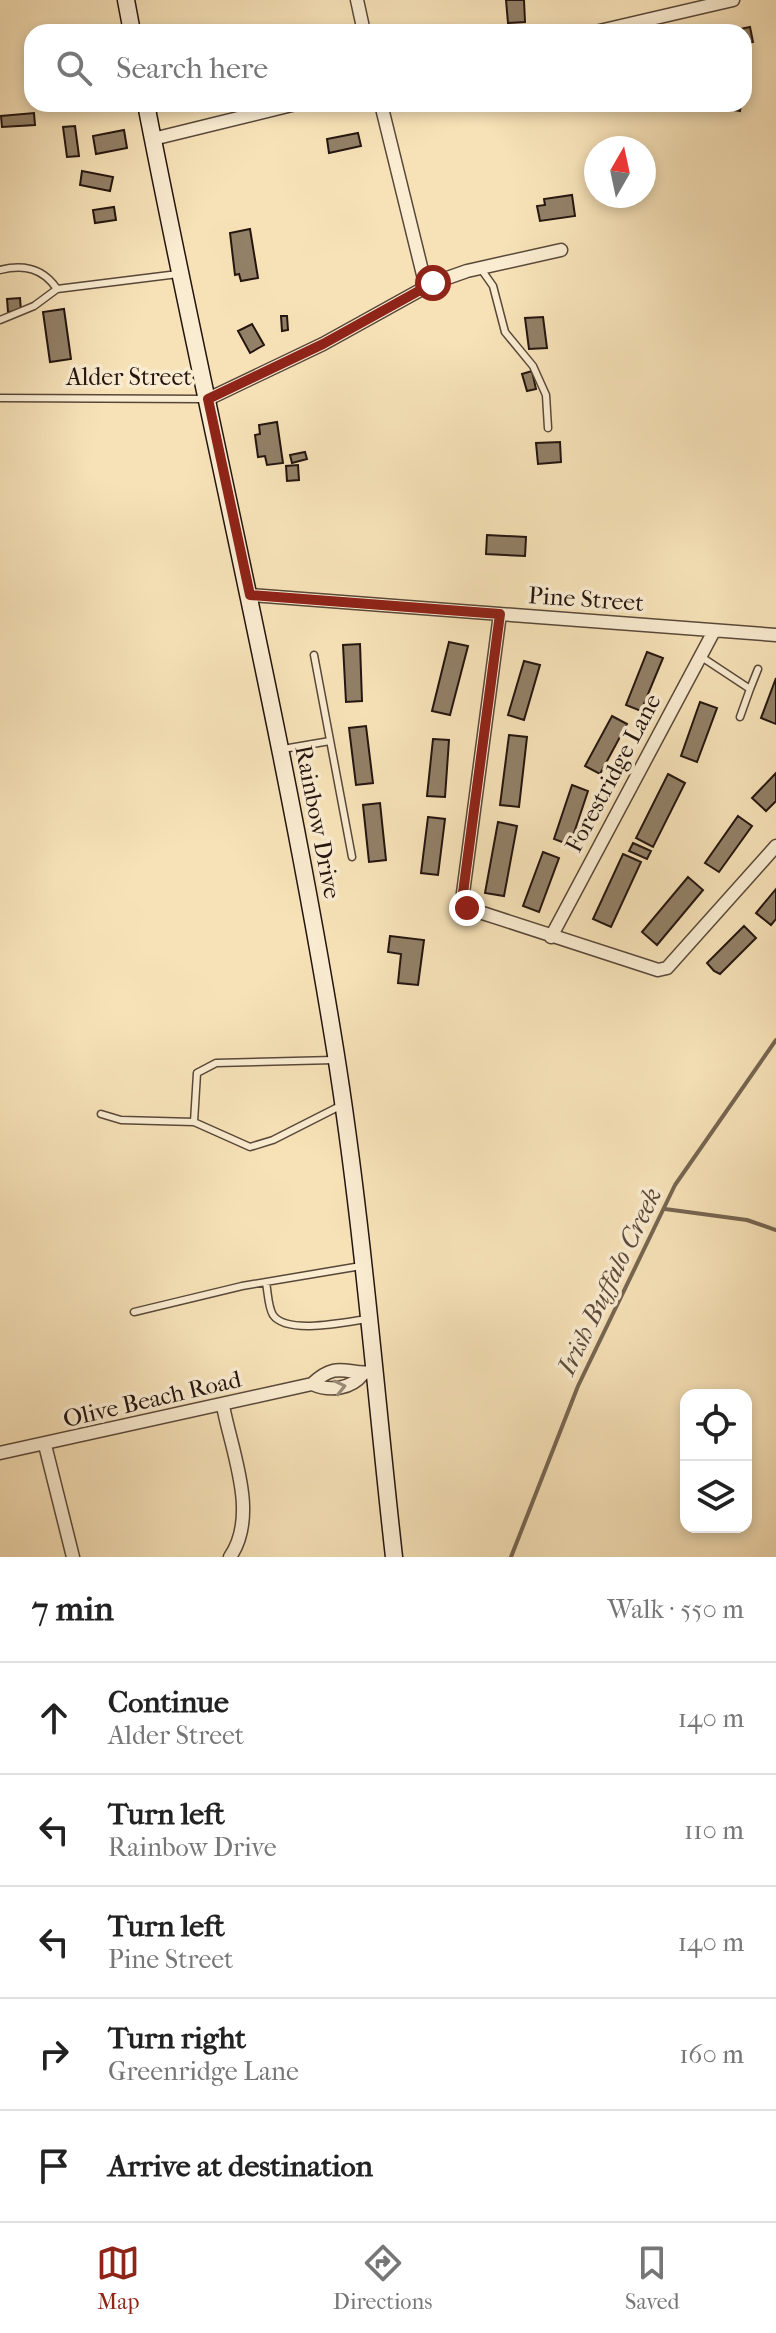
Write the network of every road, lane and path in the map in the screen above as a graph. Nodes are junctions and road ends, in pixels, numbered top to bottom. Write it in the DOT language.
graph roads {
  1 [pos="126,0"];
  2 [pos="357,0"];
  3 [pos="733,0"];
  4 [pos="130,24"];
  5 [pos="362,24"];
  6 [pos="630,24"];
  7 [pos="148,112"];
  8 [pos="263,112"];
  9 [pos="383,112"];
  10 [pos="153,139"];
  11 [pos="561,250"];
  12 [pos="481,269"];
  13 [pos="0,270"];
  14 [pos="182,273"];
  15 [pos="426,287"];
  16 [pos="57,289"];
  17 [pos="0,320"];
  18 [pos="0,398"];
  19 [pos="208,399"];
  20 [pos="548,428"];
  21 [pos="250,595"];
  22 [pos="500,614"];
  23 [pos="714,631"];
  24 [pos="776,635"];
  25 [pos="314,655"];
  26 [pos="700,656"];
  27 [pos="758,669"];
  28 [pos="750,689"];
  29 [pos="740,717"];
  30 [pos="330,741"];
  31 [pos="280,750"];
  32 [pos="776,846"];
  33 [pos="352,857"];
  34 [pos="551,937"];
  35 [pos="336,1060"];
  36 [pos="342,1105"];
  37 [pos="101,1114"];
  38 [pos="194,1122"];
  39 [pos="361,1266"];
  40 [pos="266,1283"];
  41 [pos="134,1312"];
  42 [pos="367,1319"];
  43 [pos="368,1373"];
  44 [pos="223,1406"];
  45 [pos="45,1445"];
  46 [pos="0,1453"];
  47 [pos="73,1557"];
  48 [pos="230,1557"];
  49 [pos="394,1557"];
  1 -- 4 [label="street"];
  2 -- 5 [label="street"];
  3 -- 6 [label="street"];
  7 -- 10 [label="street, Rainbow Drive"];
  8 -- 10 [label="street"];
  9 -- 15 [label="street"];
  10 -- 14 [label="street, Rainbow Drive"];
  11 -- 12 [label="street, Alder Street"];
  12 -- 15 [label="street, Alder Street"];
  12 -- 20 [label="lane"];
  13 -- 16 [label="lane"];
  14 -- 16 [label="lane"];
  14 -- 19 [label="street, Rainbow Drive"];
  15 -- 19 [label="street, Alder Street"];
  16 -- 17 [label="lane"];
  18 -- 19 [label="lane, Alder Street"];
  19 -- 21 [label="street, Rainbow Drive"];
  21 -- 22 [label="street, Pine Street"];
  21 -- 31 [label="street, Rainbow Drive"];
  22 -- 23 [label="street, Pine Street"];
  22 -- 34 [label="street"];
  23 -- 24 [label="street, Pine Street"];
  23 -- 26 [label="street, Forestridge Lane"];
  25 -- 30 [label="lane"];
  26 -- 28 [label="lane"];
  26 -- 34 [label="street, Forestridge Lane"];
  27 -- 28 [label="lane"];
  28 -- 29 [label="lane"];
  30 -- 31 [label="lane"];
  30 -- 33 [label="lane"];
  31 -- 35 [label="street, Rainbow Drive"];
  32 -- 34 [label="street"];
  35 -- 36 [label="street, Rainbow Drive"];
  35 -- 38 [label="lane"];
  36 -- 38 [label="lane"];
  36 -- 39 [label="street, Rainbow Drive"];
  37 -- 38 [label="lane"];
  39 -- 40 [label="lane"];
  39 -- 42 [label="street, Rainbow Drive"];
  40 -- 41 [label="lane"];
  40 -- 42 [label="lane"];
  42 -- 43 [label="street, Rainbow Drive"];
  43 -- 44 [label="street, Olive Beach Road"];
  43 -- 49 [label="street, Rainbow Drive"];
  44 -- 45 [label="street, Olive Beach Road"];
  44 -- 48 [label="street"];
  45 -- 46 [label="street, Olive Beach Road"];
  45 -- 47 [label="street"];
}
